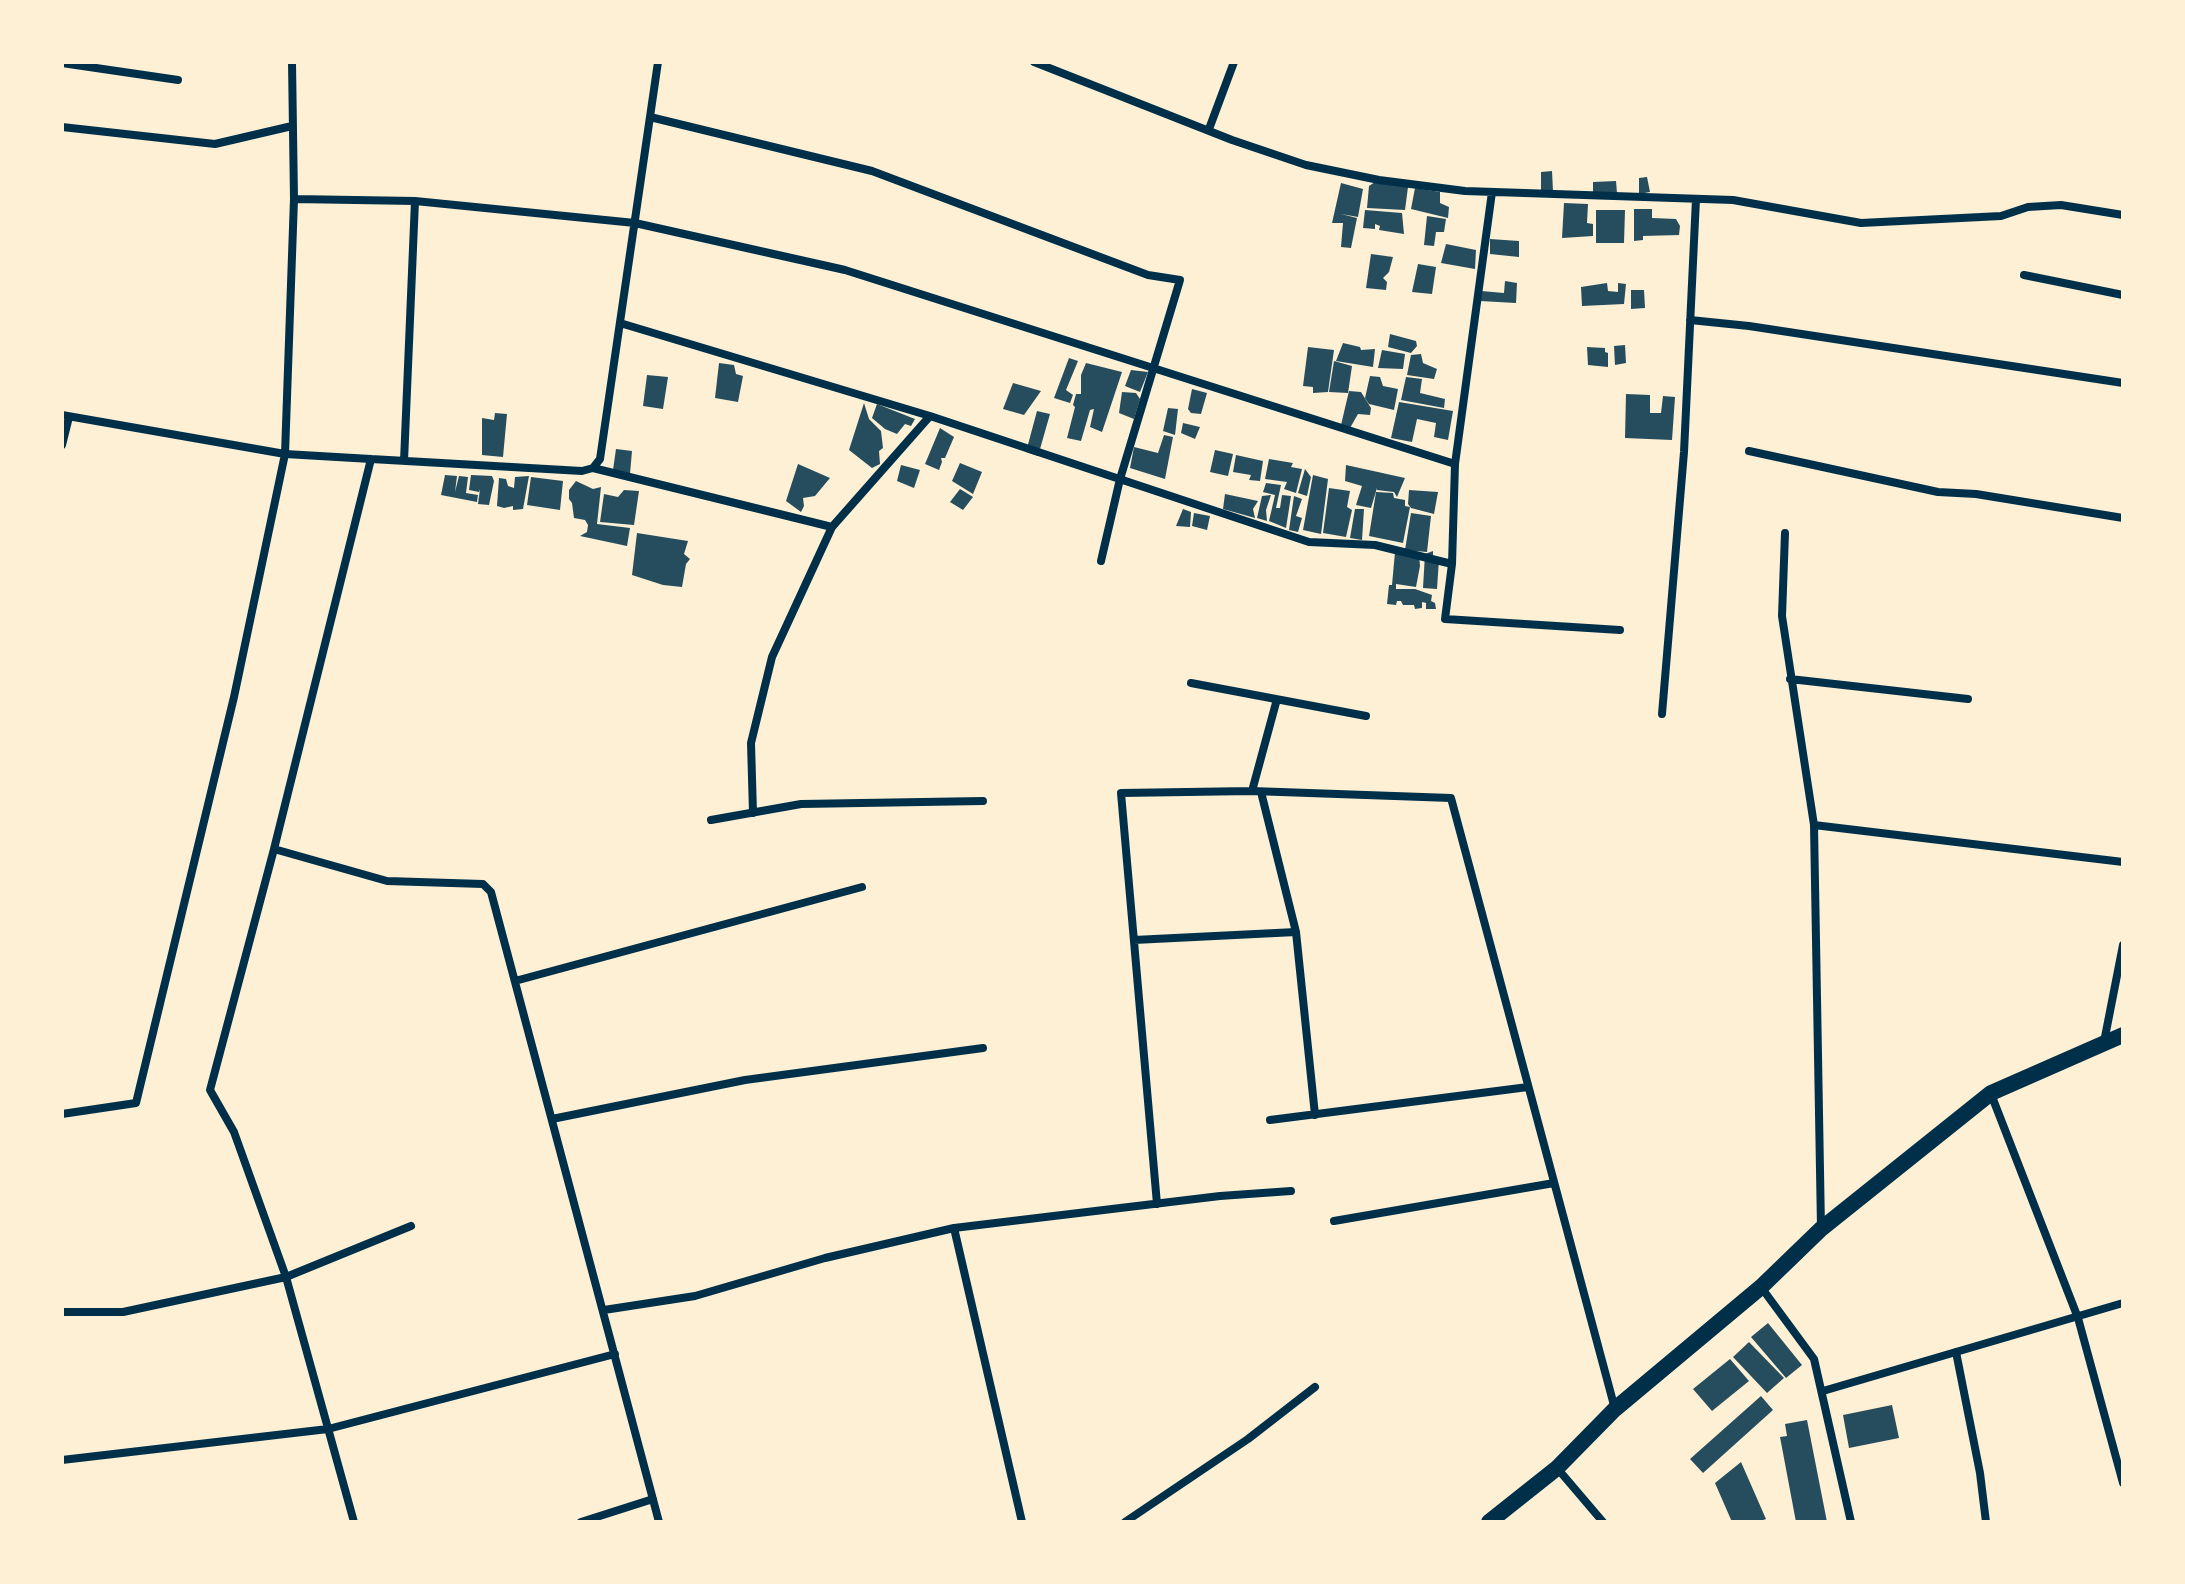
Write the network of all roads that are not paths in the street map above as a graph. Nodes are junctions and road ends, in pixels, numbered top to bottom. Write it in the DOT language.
graph roads {
  1 [pos="292,62"];
  2 [pos="658,62"];
  3 [pos="1034,62"];
  4 [pos="1234,62"];
  5 [pos="62,63"];
  6 [pos="178,80"];
  7 [pos="650,117"];
  8 [pos="292,126"];
  9 [pos="62,127"];
  10 [pos="1209,129"];
  11 [pos="1492,192"];
  12 [pos="294,199"];
  13 [pos="1696,199"];
  14 [pos="415,201"];
  15 [pos="2123,215"];
  16 [pos="635,223"];
  17 [pos="2024,275"];
  18 [pos="2123,295"];
  19 [pos="1690,320"];
  20 [pos="620,323"];
  21 [pos="1155,370"];
  22 [pos="2123,383"];
  23 [pos="66,416"];
  24 [pos="930,416"];
  25 [pos="62,445"];
  26 [pos="1749,451"];
  27 [pos="285,454"];
  28 [pos="371,459"];
  29 [pos="404,461"];
  30 [pos="1455,464"];
  31 [pos="593,468"];
  32 [pos="1120,479"];
  33 [pos="2123,518"];
  34 [pos="832,527"];
  35 [pos="1785,533"];
  36 [pos="1101,561"];
  37 [pos="1452,564"];
  38 [pos="1620,630"];
  39 [pos="1790,679"];
  40 [pos="1191,683"];
  41 [pos="1277,699"];
  42 [pos="1968,699"];
  43 [pos="1662,714"];
  44 [pos="1366,716"];
  45 [pos="1257,791"];
  46 [pos="983,801"];
  47 [pos="753,813"];
  48 [pos="711,820"];
  49 [pos="1814,825"];
  50 [pos="274,849"];
  51 [pos="2123,862"];
  52 [pos="862,887"];
  53 [pos="1296,932"];
  54 [pos="1134,940"];
  55 [pos="2123,945"];
  56 [pos="515,981"];
  57 [pos="2123,1035"];
  58 [pos="2103,1043"];
  59 [pos="983,1048"];
  60 [pos="1528,1087"];
  61 [pos="1991,1093"];
  62 [pos="62,1114"];
  63 [pos="1315,1115"];
  64 [pos="552,1119"];
  65 [pos="1270,1120"];
  66 [pos="1554,1183"];
  67 [pos="1291,1191"];
  68 [pos="1157,1204"];
  69 [pos="1334,1221"];
  70 [pos="411,1226"];
  71 [pos="954,1228"];
  72 [pos="1821,1229"];
  73 [pos="286,1277"];
  74 [pos="1761,1287"];
  75 [pos="2123,1303"];
  76 [pos="604,1310"];
  77 [pos="62,1312"];
  78 [pos="2078,1318"];
  79 [pos="1956,1352"];
  80 [pos="615,1354"];
  81 [pos="1315,1387"];
  82 [pos="1823,1391"];
  83 [pos="1615,1409"];
  84 [pos="328,1429"];
  85 [pos="62,1460"];
  86 [pos="1557,1468"];
  87 [pos="2123,1483"];
  88 [pos="653,1499"];
  89 [pos="354,1522"];
  90 [pos="581,1522"];
  91 [pos="659,1522"];
  92 [pos="1022,1522"];
  93 [pos="1125,1522"];
  94 [pos="1489,1522"];
  95 [pos="1603,1522"];
  96 [pos="1851,1522"];
  97 [pos="1986,1522"];
  1 -- 8 [label="street"];
  2 -- 7 [label="street"];
  3 -- 10 [label="street"];
  4 -- 10 [label="street"];
  5 -- 6 [label="street"];
  7 -- 16 [label="street"];
  7 -- 21 [label="street"];
  8 -- 9 [label="street"];
  8 -- 12 [label="street"];
  10 -- 11 [label="street"];
  11 -- 13 [label="street"];
  11 -- 30 [label="street"];
  12 -- 14 [label="street"];
  12 -- 27 [label="street"];
  13 -- 15 [label="street"];
  13 -- 19 [label="street"];
  14 -- 16 [label="street"];
  14 -- 29 [label="street"];
  16 -- 20 [label="street"];
  16 -- 21 [label="street"];
  17 -- 18 [label="street"];
  19 -- 22 [label="street"];
  19 -- 43 [label="street"];
  20 -- 24 [label="street"];
  20 -- 31 [label="street"];
  21 -- 30 [label="street"];
  21 -- 32 [label="street"];
  23 -- 25 [label="street"];
  23 -- 27 [label="street"];
  24 -- 32 [label="street"];
  24 -- 34 [label="street"];
  26 -- 33 [label="street"];
  27 -- 28 [label="street"];
  27 -- 62 [label="street"];
  28 -- 29 [label="street"];
  28 -- 50 [label="street"];
  29 -- 31 [label="street"];
  30 -- 37 [label="street"];
  31 -- 34 [label="street"];
  32 -- 36 [label="street"];
  32 -- 37 [label="street"];
  34 -- 47 [label="street"];
  35 -- 39 [label="street"];
  37 -- 38 [label="street"];
  39 -- 42 [label="street"];
  39 -- 49 [label="street"];
  40 -- 41 [label="street"];
  41 -- 44 [label="street"];
  41 -- 45 [label="street"];
  45 -- 53 [label="street"];
  45 -- 54 [label="street"];
  45 -- 60 [label="street"];
  46 -- 47 [label="street"];
  47 -- 48 [label="street"];
  49 -- 51 [label="street"];
  49 -- 72 [label="street"];
  50 -- 56 [label="street"];
  50 -- 73 [label="street"];
  52 -- 56 [label="street"];
  53 -- 54 [label="street"];
  53 -- 63 [label="street"];
  54 -- 68 [label="street"];
  55 -- 58 [label="street"];
  56 -- 64 [label="street"];
  57 -- 58 [label="main road"];
  58 -- 61 [label="main road"];
  59 -- 64 [label="street"];
  60 -- 63 [label="street"];
  60 -- 66 [label="street"];
  61 -- 72 [label="main road"];
  61 -- 78 [label="street"];
  63 -- 65 [label="street"];
  64 -- 76 [label="street"];
  66 -- 69 [label="street"];
  66 -- 83 [label="street"];
  67 -- 68 [label="street"];
  68 -- 71 [label="street"];
  70 -- 73 [label="street"];
  71 -- 76 [label="street"];
  71 -- 92 [label="street"];
  72 -- 74 [label="main road"];
  73 -- 77 [label="street"];
  73 -- 84 [label="street"];
  74 -- 82 [label="street"];
  74 -- 83 [label="main road"];
  75 -- 78 [label="street"];
  76 -- 80 [label="street"];
  78 -- 79 [label="street"];
  78 -- 87 [label="street"];
  79 -- 82 [label="street"];
  79 -- 97 [label="street"];
  80 -- 84 [label="street"];
  80 -- 88 [label="street"];
  81 -- 93 [label="street"];
  82 -- 96 [label="street"];
  83 -- 86 [label="main road"];
  84 -- 85 [label="street"];
  84 -- 89 [label="street"];
  86 -- 94 [label="main road"];
  86 -- 95 [label="street"];
  88 -- 90 [label="street"];
  88 -- 91 [label="street"];
}
